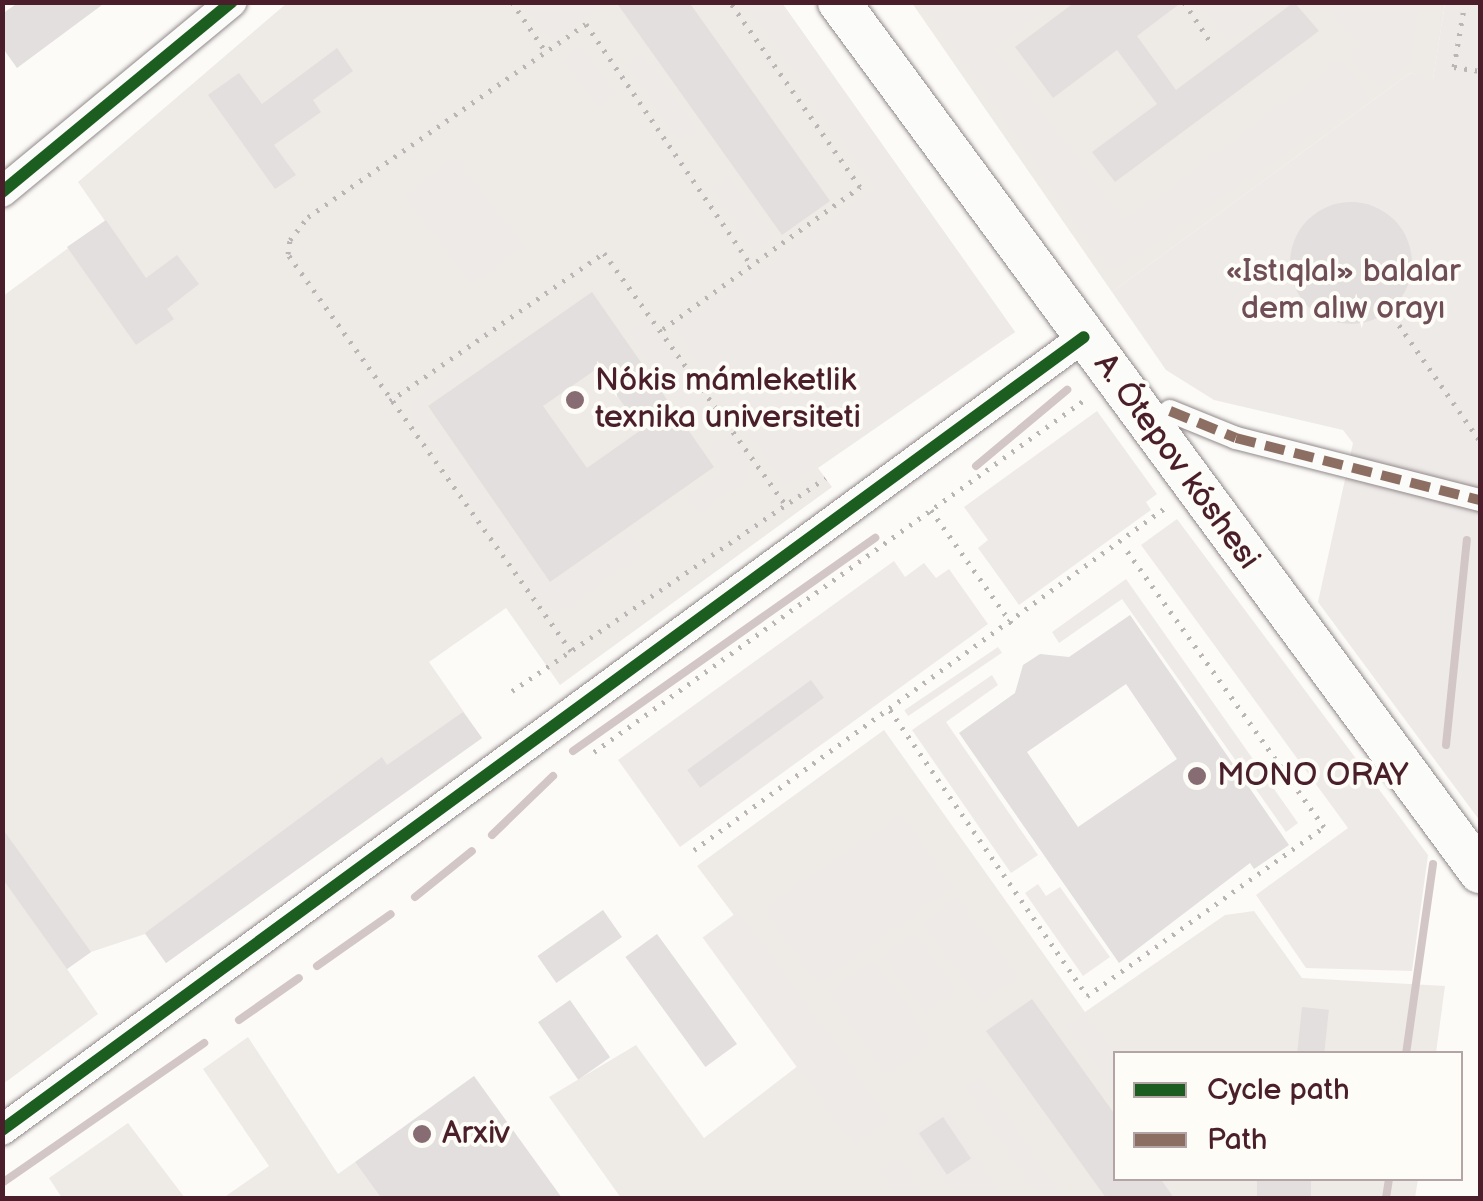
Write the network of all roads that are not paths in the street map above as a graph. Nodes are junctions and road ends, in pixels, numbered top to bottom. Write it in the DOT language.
graph roads {
  1 [pos="232,2"];
  2 [pos="839,2"];
  3 [pos="2,192"];
  4 [pos="1084,337"];
  5 [pos="1170,411"];
  6 [pos="1480,500"];
  7 [pos="1480,872"];
  8 [pos="2,1130"];
  1 -- 3 [label="street"];
  2 -- 4 [label="main road, A. Ótepov kóshesi"];
  4 -- 7 [label="main road, A. Ótepov kóshesi"];
  4 -- 8 [label="street"];
  5 -- 6 [label="street"];
}
